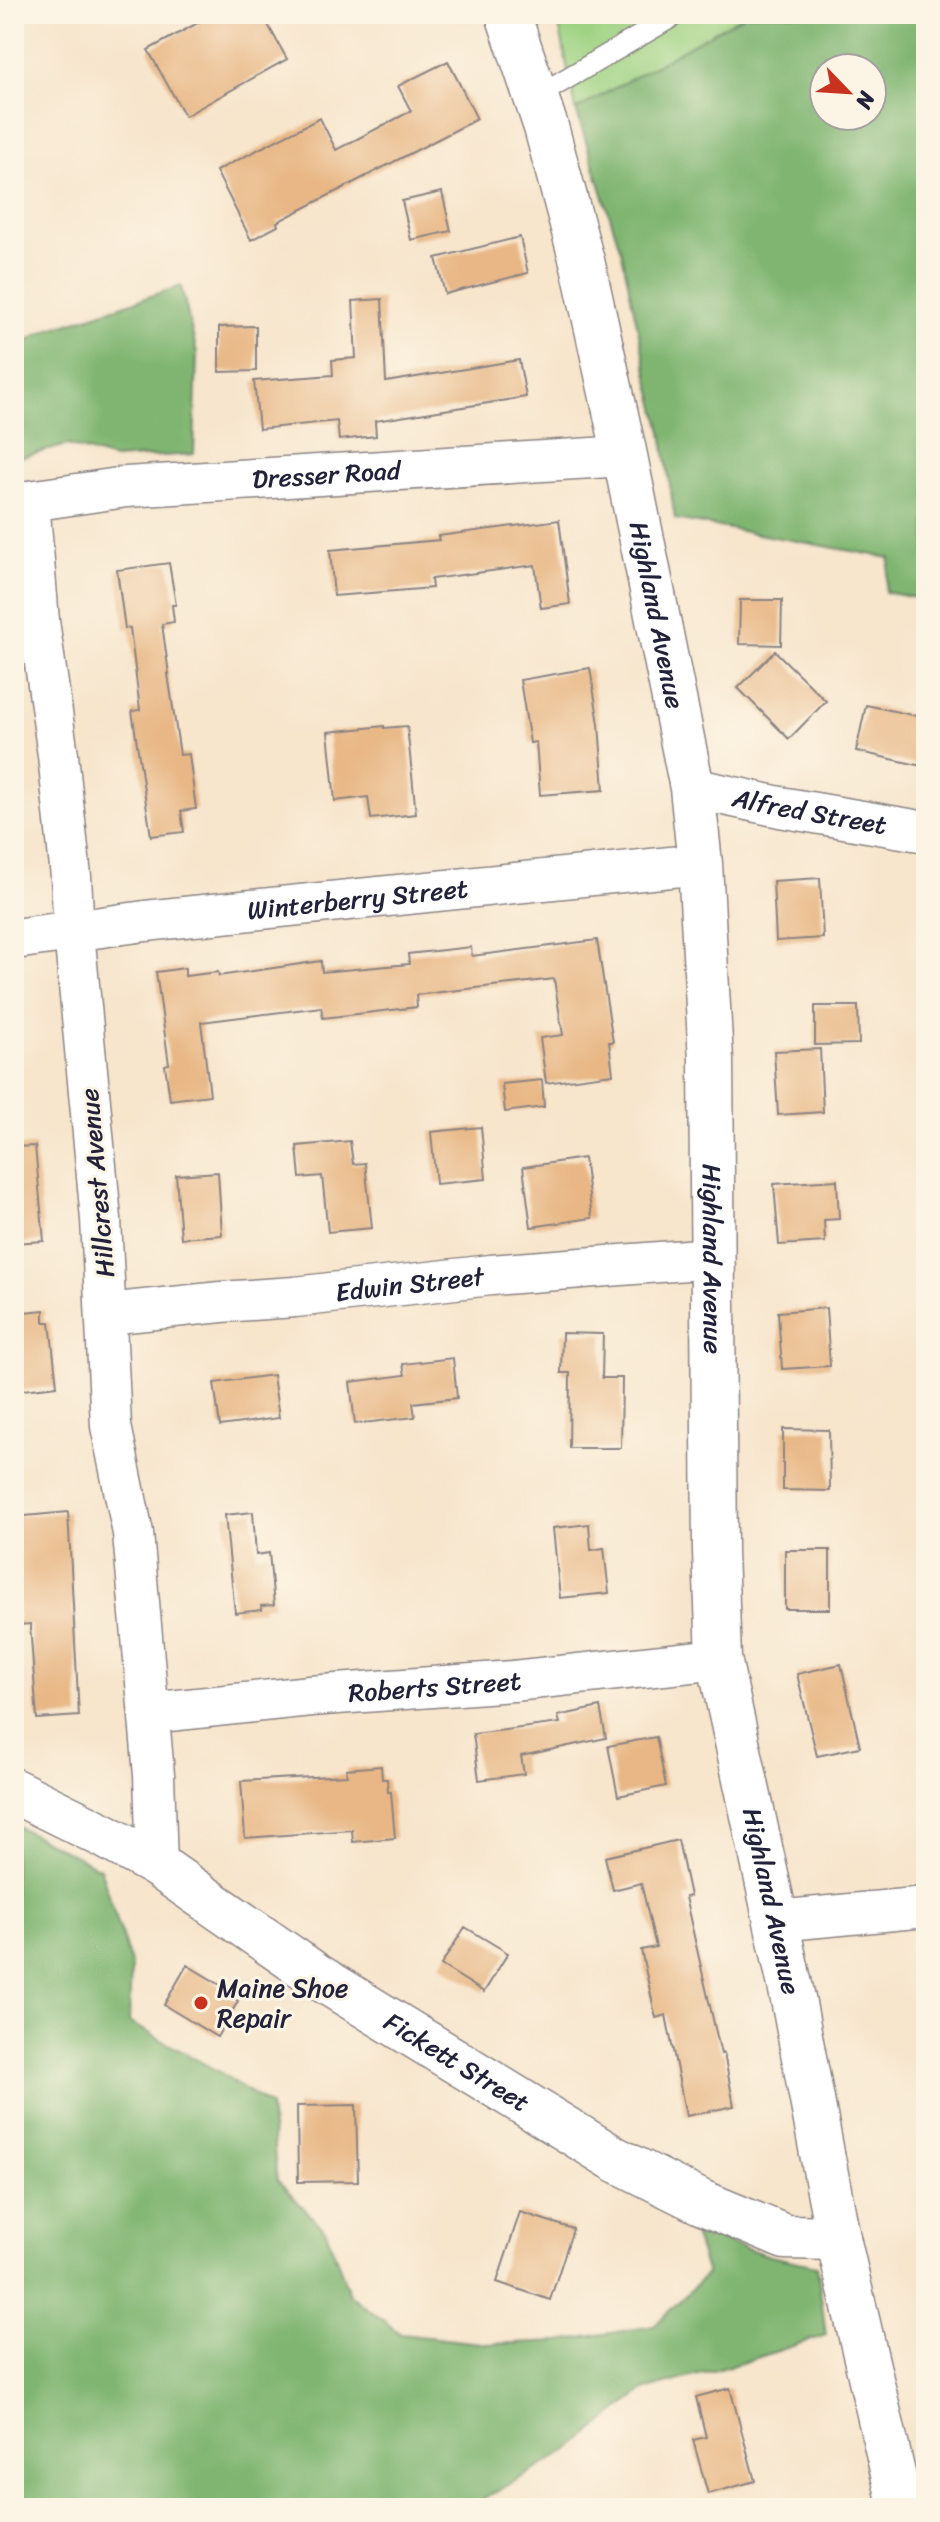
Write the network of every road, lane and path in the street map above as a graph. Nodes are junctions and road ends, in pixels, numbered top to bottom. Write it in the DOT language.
graph roads {
  1 [pos="508,14"];
  2 [pos="677,14"];
  3 [pos="537,96"];
  4 [pos="625,456"];
  5 [pos="29,501"];
  6 [pos="692,788"];
  7 [pos="926,832"];
  8 [pos="700,864"];
  9 [pos="74,932"];
  10 [pos="14,939"];
  11 [pos="712,1258"];
  12 [pos="107,1314"];
  13 [pos="719,1659"];
  14 [pos="150,1713"];
  15 [pos="14,1791"];
  16 [pos="157,1865"];
  17 [pos="926,1907"];
  18 [pos="776,1921"];
  19 [pos="838,2238"];
  20 [pos="901,2508"];
  1 -- 3 [label="street, Highland Avenue"];
  2 -- 3 [label="lane"];
  3 -- 4 [label="street, Highland Avenue"];
  4 -- 5 [label="street, Dresser Road"];
  4 -- 6 [label="street, Highland Avenue"];
  5 -- 9 [label="street, Hillcrest Avenue"];
  6 -- 7 [label="street, Alfred Street"];
  6 -- 8 [label="street, Highland Avenue"];
  8 -- 9 [label="street, Winterberry Street"];
  8 -- 11 [label="street, Highland Avenue"];
  9 -- 10 [label="street, Winterberry Street"];
  9 -- 12 [label="street, Hillcrest Avenue"];
  11 -- 12 [label="street, Edwin Street"];
  11 -- 13 [label="street, Highland Avenue"];
  12 -- 14 [label="street, Hillcrest Avenue"];
  13 -- 14 [label="street, Roberts Street"];
  13 -- 18 [label="street, Highland Avenue"];
  14 -- 16 [label="street, Hillcrest Avenue"];
  15 -- 16 [label="street, Fickett Street"];
  16 -- 19 [label="street, Fickett Street"];
  17 -- 18 [label="street"];
  18 -- 19 [label="street, Highland Avenue"];
  19 -- 20 [label="street, Highland Avenue"];
}
